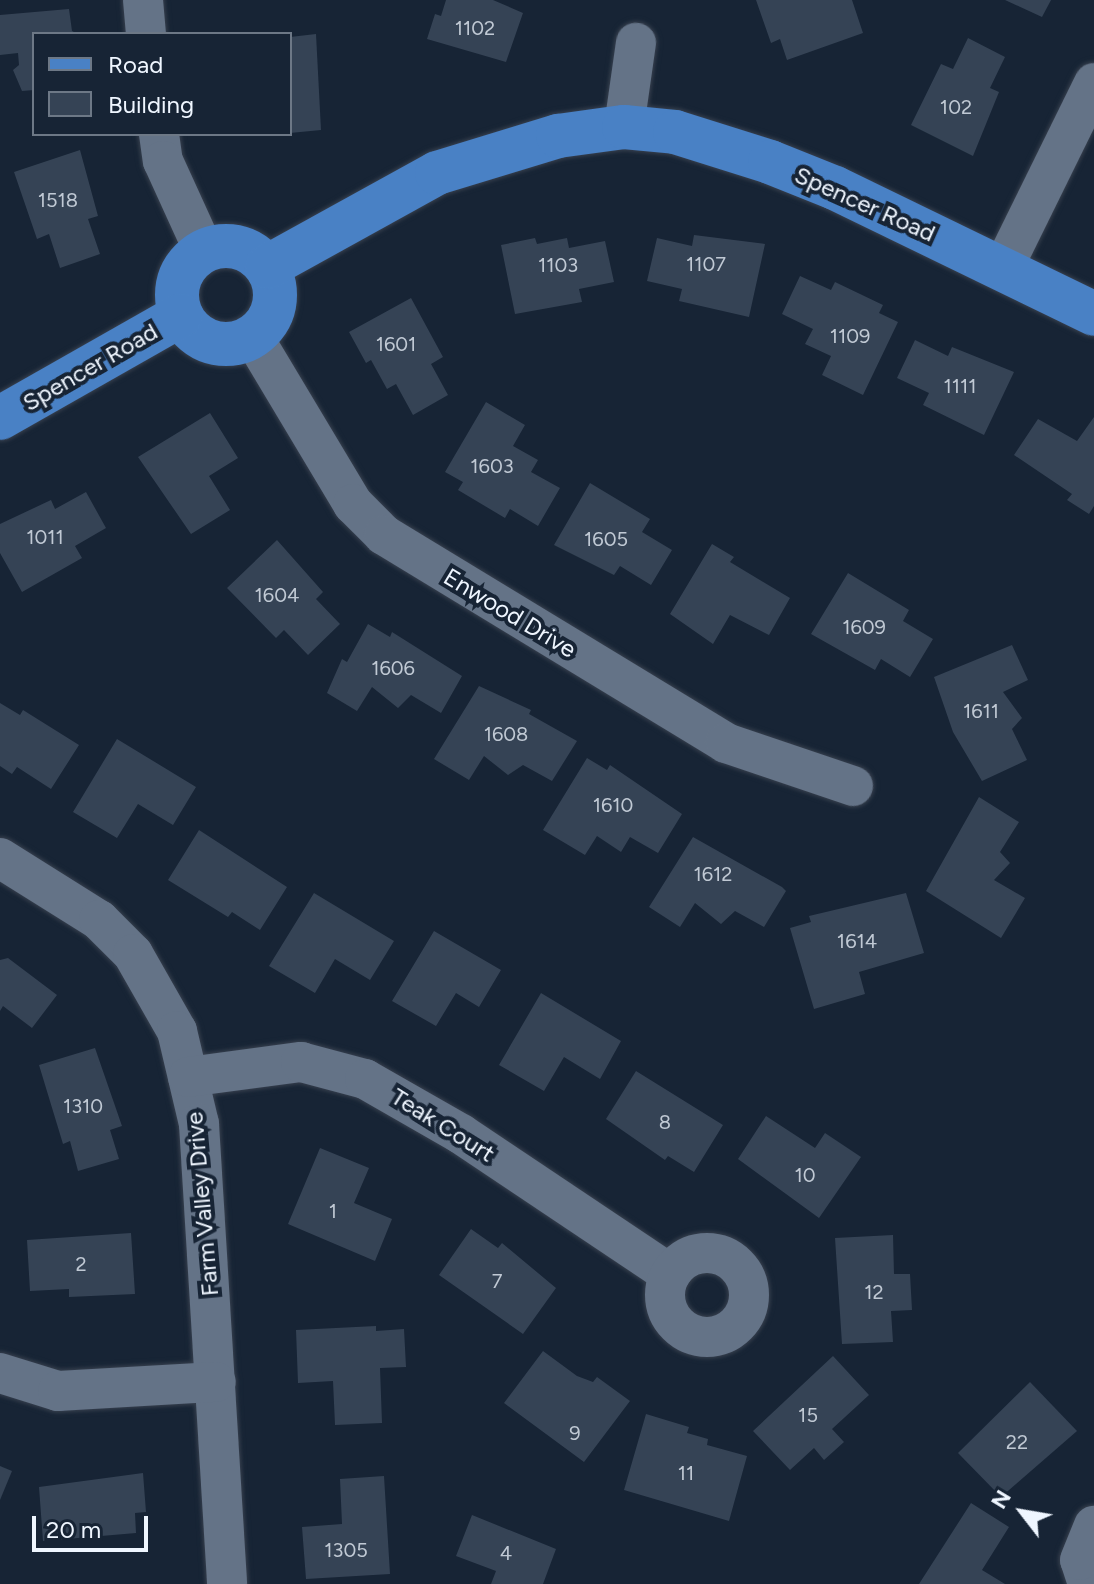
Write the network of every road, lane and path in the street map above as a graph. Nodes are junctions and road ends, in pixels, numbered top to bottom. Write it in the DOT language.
graph roads {
  1 [pos="143,0"];
  2 [pos="146,32"];
  3 [pos="636,43"];
  4 [pos="1094,83"];
  5 [pos="624,127"];
  6 [pos="159,136"];
  7 [pos="204,251"];
  8 [pos="267,267"];
  9 [pos="1003,268"];
  10 [pos="1094,314"];
  11 [pos="181,315"];
  12 [pos="253,337"];
  13 [pos="0,418"];
  14 [pos="853,786"];
  15 [pos="0,858"];
  16 [pos="188,1077"];
  17 [pos="670,1274"];
  18 [pos="0,1373"];
  19 [pos="216,1382"];
  20 [pos="1094,1526"];
  21 [pos="227,1584"];
  22 [pos="1088,1584"];
  1 -- 2 [label="street"];
  3 -- 5 [label="street"];
  4 -- 9 [label="street"];
  5 -- 8 [label="main road, Spencer Road"];
  5 -- 9 [label="main road, Spencer Road"];
  6 -- 7 [label="street"];
  7 -- 8 [label="main road"];
  7 -- 11 [label="main road"];
  8 -- 12 [label="main road"];
  9 -- 10 [label="main road, Spencer Road"];
  11 -- 12 [label="main road"];
  11 -- 13 [label="main road, Spencer Road"];
  12 -- 14 [label="street, Enwood Drive"];
  15 -- 16 [label="street, Farm Valley Drive"];
  16 -- 17 [label="street, Teak Court"];
  16 -- 19 [label="street, Farm Valley Drive"];
  18 -- 19 [label="street"];
  19 -- 21 [label="street, Farm Valley Drive"];
  20 -- 22 [label="street"];
}
